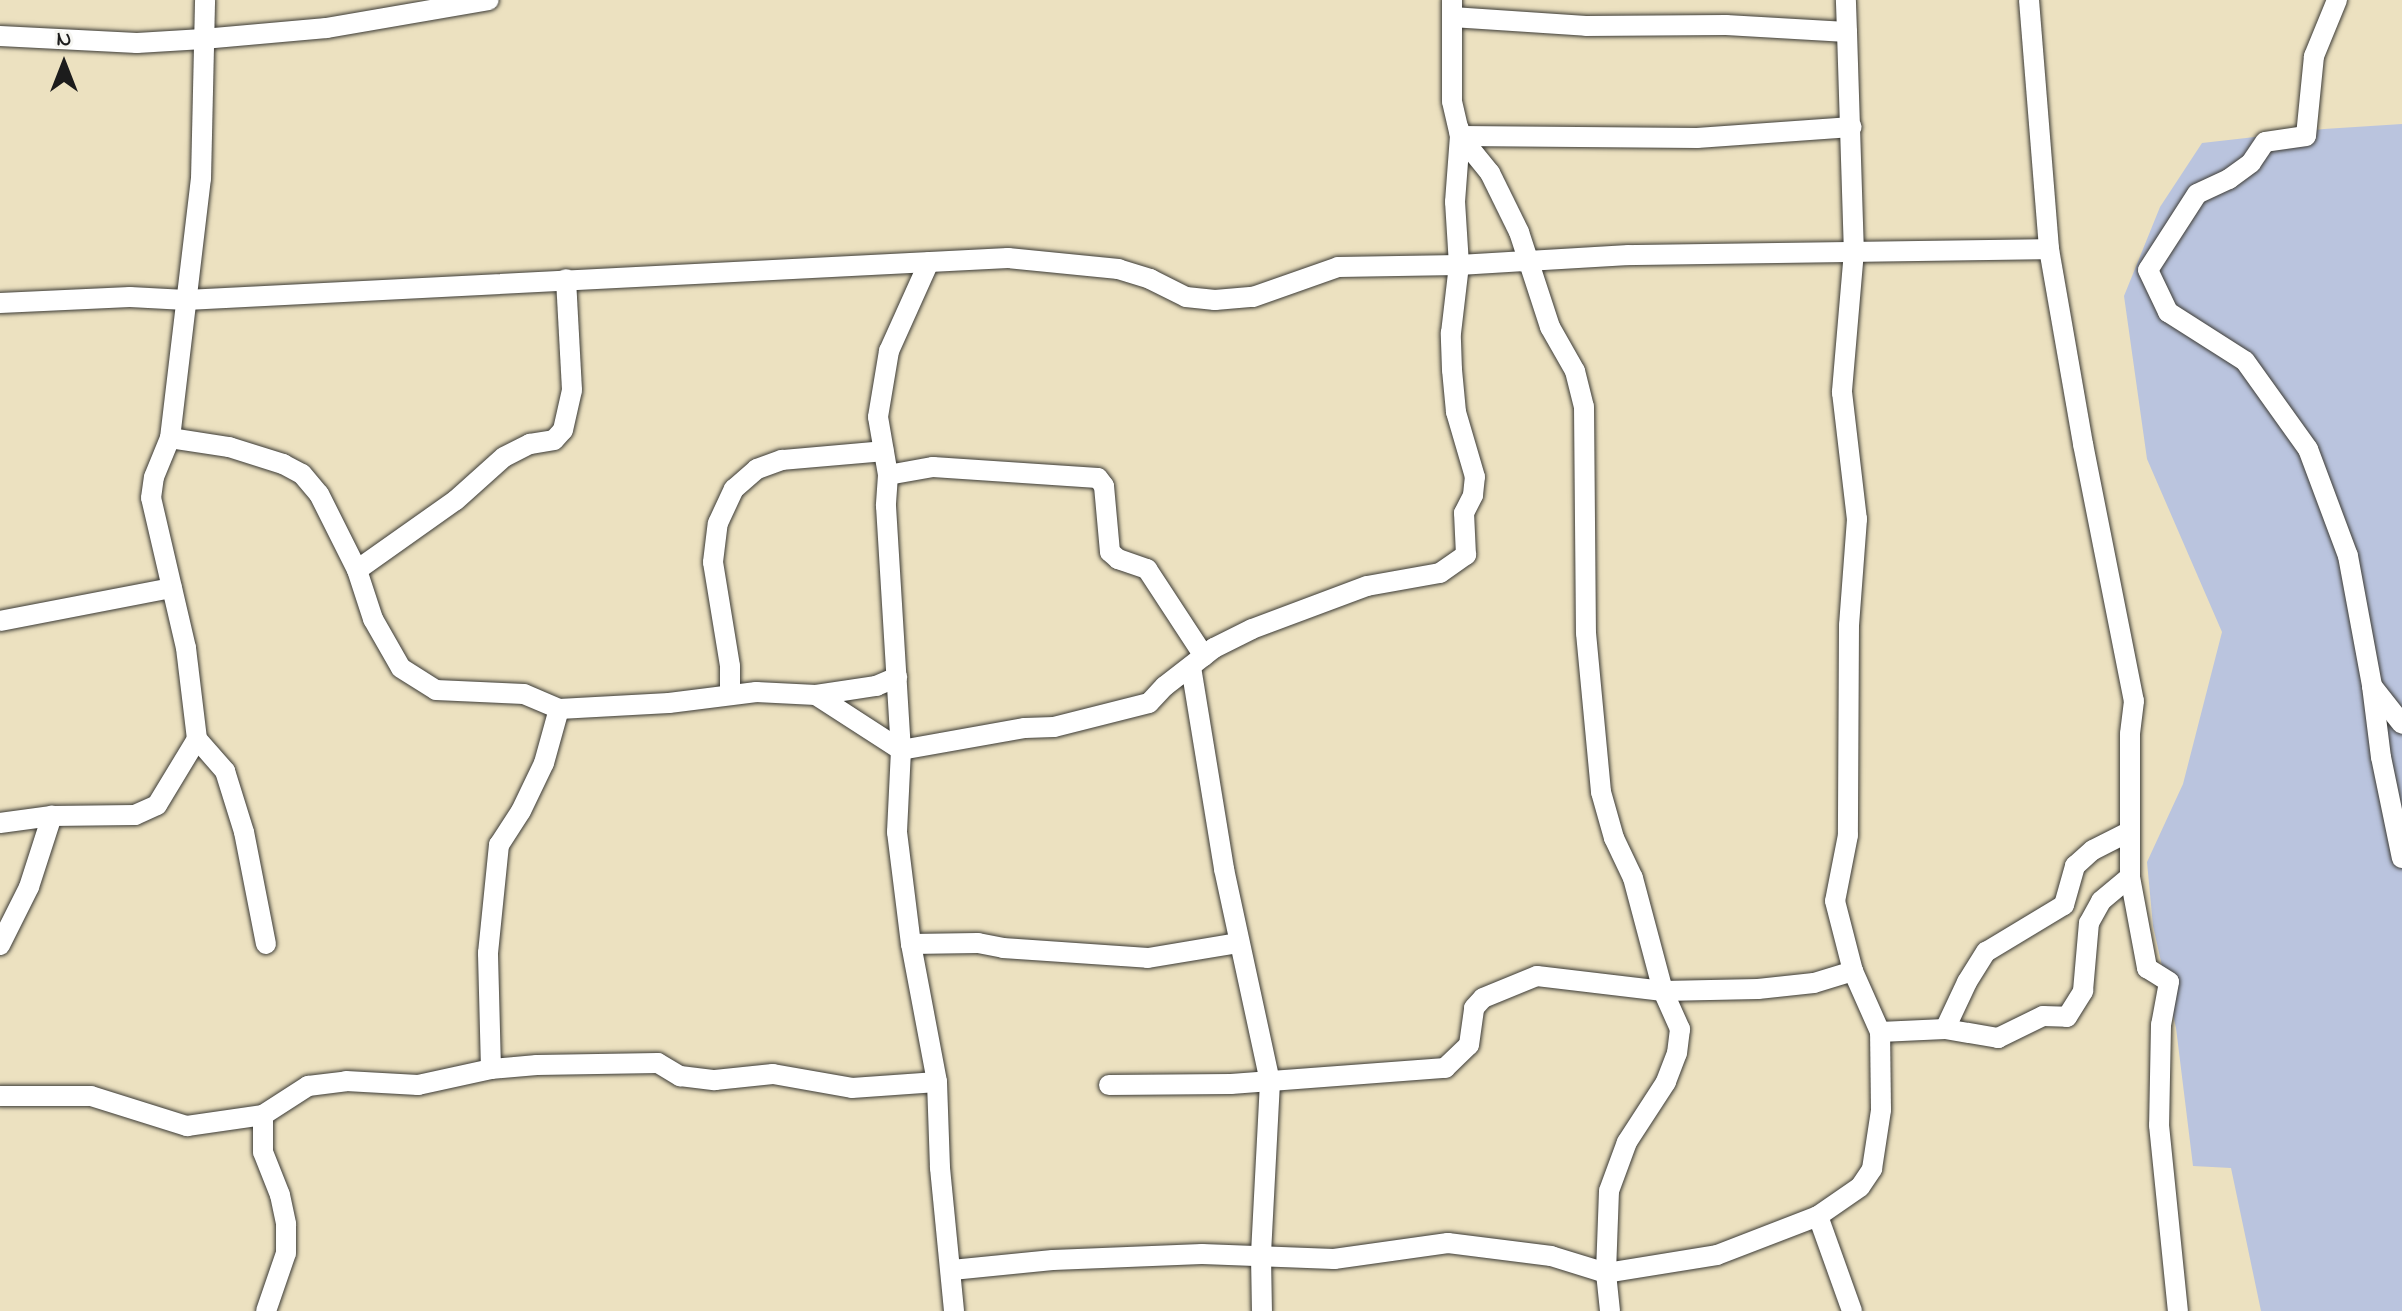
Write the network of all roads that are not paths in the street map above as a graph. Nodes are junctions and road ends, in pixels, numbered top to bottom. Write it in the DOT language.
graph roads {
  1 [pos="205,0"];
  2 [pos="489,0"];
  3 [pos="1846,0"];
  4 [pos="2029,0"];
  5 [pos="2337,0"];
  6 [pos="1452,8"];
  7 [pos="1847,32"];
  8 [pos="0,36"];
  9 [pos="203,39"];
  10 [pos="1456,106"];
  11 [pos="1852,127"];
  12 [pos="1460,136"];
  13 [pos="2049,249"];
  14 [pos="1854,251"];
  15 [pos="1531,261"];
  16 [pos="929,262"];
  17 [pos="1459,265"];
  18 [pos="566,279"];
  19 [pos="186,300"];
  20 [pos="0,303"];
  21 [pos="170,438"];
  22 [pos="884,451"];
  23 [pos="888,475"];
  24 [pos="357,570"];
  25 [pos="172,588"];
  26 [pos="0,621"];
  27 [pos="1197,662"];
  28 [pos="897,677"];
  29 [pos="2372,686"];
  30 [pos="730,695"];
  31 [pos="816,695"];
  32 [pos="559,709"];
  33 [pos="2402,724"];
  34 [pos="197,739"];
  35 [pos="901,750"];
  36 [pos="52,816"];
  37 [pos="0,823"];
  38 [pos="2128,832"];
  39 [pos="2402,858"];
  40 [pos="2130,877"];
  41 [pos="1239,943"];
  42 [pos="266,944"];
  43 [pos="911,944"];
  44 [pos="0,945"];
  45 [pos="1853,971"];
  46 [pos="1663,991"];
  47 [pos="1945,1029"];
  48 [pos="1880,1032"];
  49 [pos="491,1069"];
  50 [pos="937,1082"];
  51 [pos="1270,1082"];
  52 [pos="1109,1085"];
  53 [pos="0,1096"];
  54 [pos="263,1115"];
  55 [pos="1818,1216"];
  56 [pos="1261,1256"];
  57 [pos="952,1270"];
  58 [pos="1606,1273"];
  59 [pos="266,1311"];
  60 [pos="954,1311"];
  61 [pos="1262,1311"];
  62 [pos="1610,1311"];
  63 [pos="1852,1311"];
  64 [pos="2178,1311"];
  1 -- 9 [label="street"];
  2 -- 9 [label="street"];
  3 -- 7 [label="street"];
  4 -- 13 [label="street"];
  5 -- 29 [label="street"];
  6 -- 7 [label="street"];
  6 -- 12 [label="street"];
  7 -- 11 [label="street"];
  8 -- 9 [label="street"];
  9 -- 19 [label="street"];
  10 -- 12 [label="street"];
  11 -- 12 [label="street"];
  11 -- 14 [label="street"];
  12 -- 15 [label="street"];
  12 -- 17 [label="street"];
  13 -- 14 [label="street"];
  13 -- 38 [label="street"];
  14 -- 15 [label="street"];
  14 -- 45 [label="street"];
  15 -- 17 [label="street"];
  15 -- 46 [label="street"];
  16 -- 17 [label="street"];
  16 -- 18 [label="street"];
  16 -- 22 [label="street"];
  17 -- 27 [label="street"];
  18 -- 19 [label="street"];
  18 -- 24 [label="street"];
  19 -- 20 [label="street"];
  19 -- 21 [label="street"];
  21 -- 24 [label="street"];
  21 -- 25 [label="street"];
  22 -- 23 [label="street"];
  22 -- 30 [label="street"];
  23 -- 27 [label="street"];
  23 -- 28 [label="street"];
  24 -- 32 [label="street"];
  25 -- 26 [label="street"];
  25 -- 34 [label="street"];
  27 -- 35 [label="street"];
  27 -- 41 [label="street"];
  28 -- 31 [label="street"];
  28 -- 35 [label="street"];
  29 -- 33 [label="street"];
  29 -- 39 [label="street"];
  30 -- 31 [label="street"];
  30 -- 32 [label="street"];
  31 -- 35 [label="street"];
  32 -- 49 [label="street"];
  34 -- 36 [label="street"];
  34 -- 42 [label="street"];
  35 -- 43 [label="street"];
  36 -- 37 [label="street"];
  36 -- 44 [label="street"];
  38 -- 40 [label="street"];
  38 -- 47 [label="street"];
  40 -- 47 [label="street"];
  40 -- 64 [label="street"];
  41 -- 43 [label="street"];
  41 -- 51 [label="street"];
  43 -- 50 [label="street"];
  45 -- 46 [label="street"];
  45 -- 48 [label="street"];
  46 -- 51 [label="street"];
  46 -- 58 [label="street"];
  47 -- 48 [label="street"];
  48 -- 55 [label="street"];
  49 -- 50 [label="street"];
  49 -- 54 [label="street"];
  50 -- 57 [label="street"];
  51 -- 52 [label="street"];
  51 -- 56 [label="street"];
  53 -- 54 [label="street"];
  54 -- 59 [label="street"];
  55 -- 58 [label="street"];
  55 -- 63 [label="street"];
  56 -- 57 [label="street"];
  56 -- 58 [label="street"];
  56 -- 61 [label="street"];
  57 -- 60 [label="street"];
  58 -- 62 [label="street"];
}
